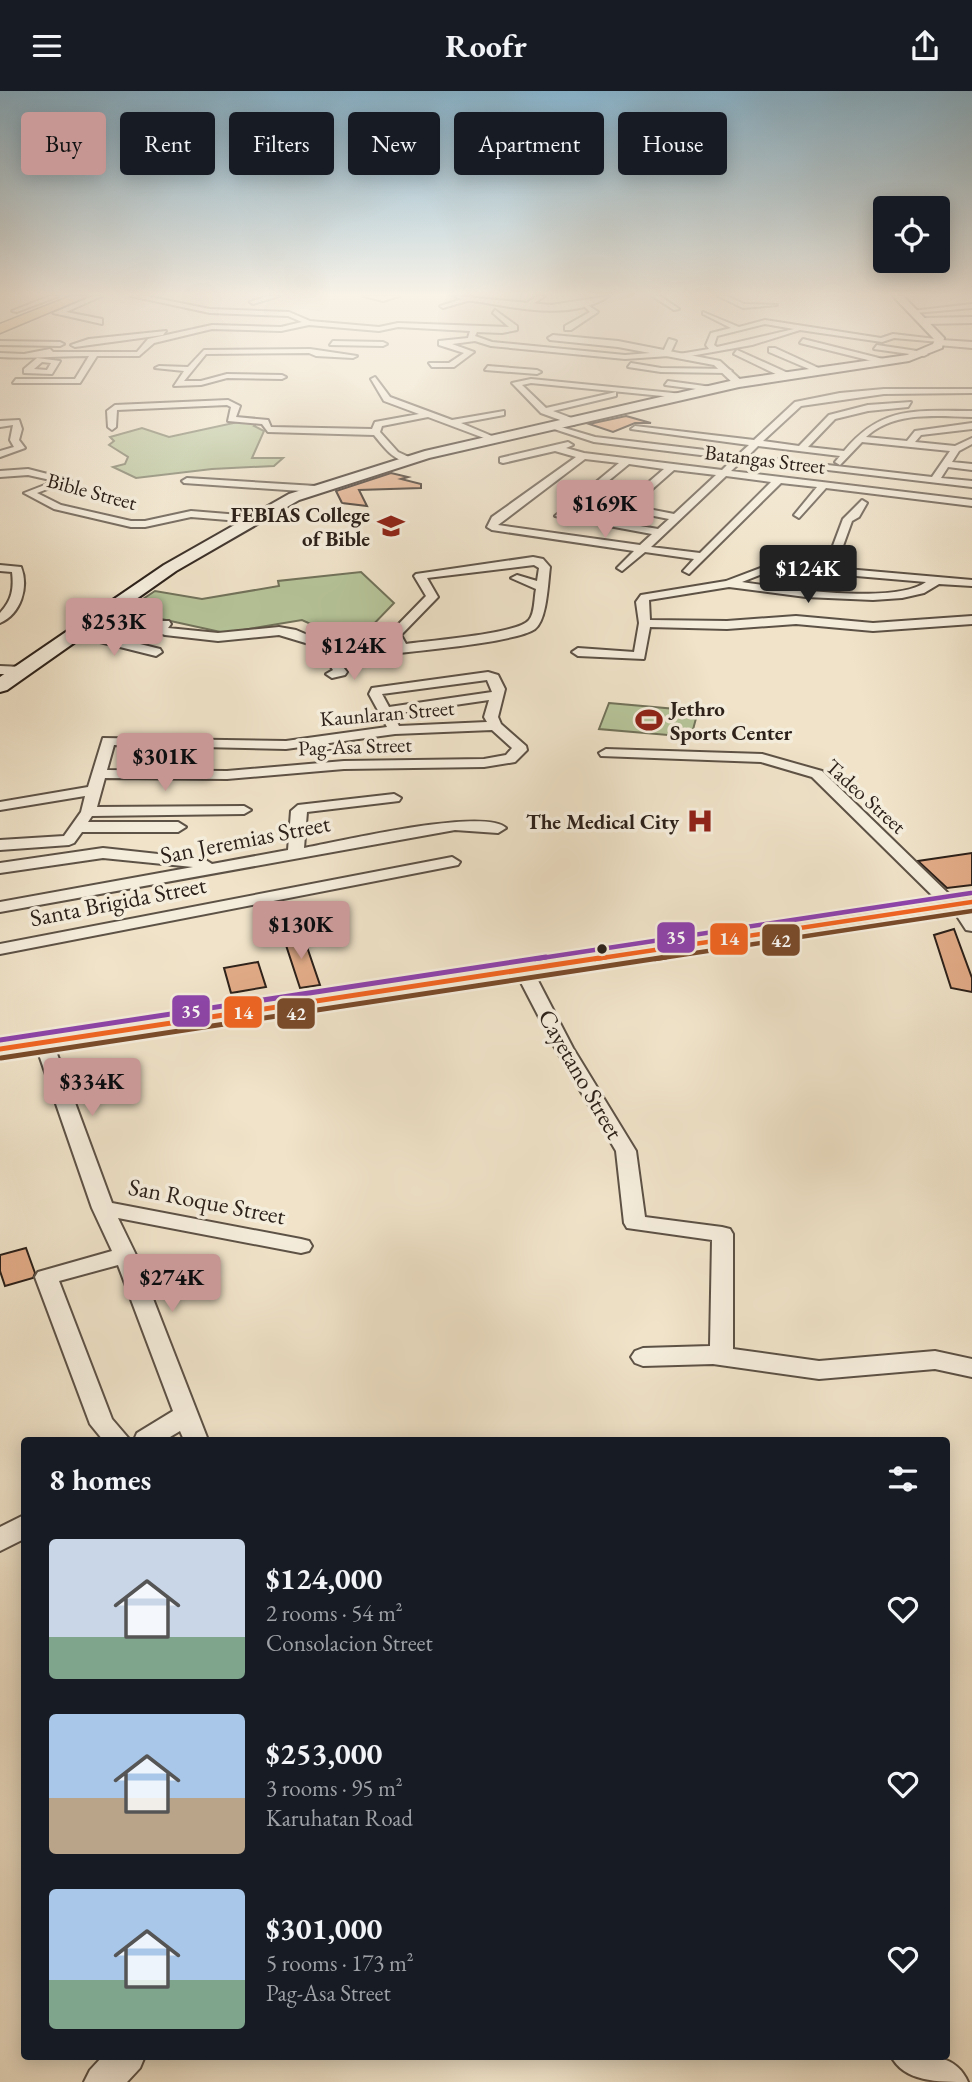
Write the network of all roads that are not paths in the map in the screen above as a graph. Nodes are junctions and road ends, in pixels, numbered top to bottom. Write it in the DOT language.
graph roads {
  1 [pos="380,389"];
  2 [pos="521,389"];
  3 [pos="576,389"];
  4 [pos="605,389"];
  5 [pos="712,389"];
  6 [pos="628,391"];
  7 [pos="813,391"];
  8 [pos="972,391"];
  9 [pos="558,393"];
  10 [pos="683,396"];
  11 [pos="845,396"];
  12 [pos="544,397"];
  13 [pos="832,397"];
  14 [pos="531,400"];
  15 [pos="919,404"];
  16 [pos="407,407"];
  17 [pos="868,408"];
  18 [pos="387,411"];
  19 [pos="544,411"];
  20 [pos="501,413"];
  21 [pos="427,414"];
  22 [pos="972,414"];
  23 [pos="450,423"];
  24 [pos="661,423"];
  25 [pos="0,424"];
  26 [pos="564,426"];
  27 [pos="972,426"];
  28 [pos="112,427"];
  29 [pos="635,429"];
  30 [pos="376,432"];
  31 [pos="597,438"];
  32 [pos="495,439"];
  33 [pos="860,439"];
  34 [pos="972,441"];
  35 [pos="755,442"];
  36 [pos="909,444"];
  37 [pos="555,448"];
  38 [pos="802,448"];
  39 [pos="956,449"];
  40 [pos="0,454"];
  41 [pos="847,454"];
  42 [pos="583,456"];
  43 [pos="740,457"];
  44 [pos="408,460"];
  45 [pos="503,460"];
  46 [pos="627,461"];
  47 [pos="946,464"];
  48 [pos="672,467"];
  49 [pos="972,467"];
  50 [pos="835,468"];
  51 [pos="723,473"];
  52 [pos="0,474"];
  53 [pos="887,474"];
  54 [pos="779,479"];
  55 [pos="935,479"];
  56 [pos="187,481"];
  57 [pos="972,484"];
  58 [pos="824,485"];
  59 [pos="316,489"];
  60 [pos="873,491"];
  61 [pos="862,503"];
  62 [pos="972,503"];
  63 [pos="799,515"];
  64 [pos="675,517"];
  65 [pos="252,519"];
  66 [pos="660,532"];
  67 [pos="642,548"];
  68 [pos="702,557"];
  69 [pos="0,568"];
  70 [pos="621,568"];
  71 [pos="829,570"];
  72 [pos="689,571"];
  73 [pos="517,578"];
  74 [pos="937,580"];
  75 [pos="972,583"];
  76 [pos="728,584"];
  77 [pos="542,586"];
  78 [pos="109,612"];
  79 [pos="0,619"];
  80 [pos="972,620"];
  81 [pos="645,623"];
  82 [pos="80,633"];
  83 [pos="402,649"];
  84 [pos="156,652"];
  85 [pos="346,652"];
  86 [pos="578,652"];
  87 [pos="0,670"];
  88 [pos="23,671"];
  89 [pos="332,674"];
  90 [pos="0,686"];
  91 [pos="498,695"];
  92 [pos="386,711"];
  93 [pos="495,726"];
  94 [pos="395,730"];
  95 [pos="286,745"];
  96 [pos="606,754"];
  97 [pos="290,769"];
  98 [pos="97,774"];
  99 [pos="95,790"];
  100 [pos="394,798"];
  101 [pos="0,806"];
  102 [pos="244,810"];
  103 [pos="88,812"];
  104 [pos="79,827"];
  105 [pos="178,827"];
  106 [pos="498,828"];
  107 [pos="0,845"];
  108 [pos="296,853"];
  109 [pos="452,862"];
  110 [pos="224,866"];
  111 [pos="0,868"];
  112 [pos="0,907"];
  113 [pos="963,909"];
  114 [pos="0,949"];
  115 [pos="523,969"];
  116 [pos="44,1043"];
  117 [pos="0,1049"];
  118 [pos="103,1207"];
  119 [pos="302,1246"];
  120 [pos="125,1255"];
  121 [pos="721,1355"];
  122 [pos="643,1357"];
  123 [pos="972,1368"];
  124 [pos="185,1416"];
  125 [pos="115,1437"];
  126 [pos="151,1437"];
  127 [pos="195,1437"];
  128 [pos="21,1528"];
  129 [pos="0,1540"];
  130 [pos="124,2060"];
  131 [pos="914,2060"];
  132 [pos="102,2082"];
  133 [pos="950,2082"];
  1 -- 16 [label="street"];
  2 -- 14 [label="street"];
  3 -- 9 [label="street"];
  4 -- 6 [label="street"];
  5 -- 10 [label="main road"];
  6 -- 10 [label="street"];
  6 -- 19 [label="street"];
  7 -- 13 [label="street"];
  8 -- 11 [label="street"];
  10 -- 26 [label="main road"];
  11 -- 13 [label="street"];
  11 -- 17 [label="street"];
  12 -- 14 [label="street"];
  13 -- 35 [label="street"];
  14 -- 19 [label="street"];
  15 -- 17 [label="street"];
  16 -- 18 [label="street"];
  16 -- 21 [label="street"];
  17 -- 38 [label="street"];
  19 -- 26 [label="street"];
  20 -- 23 [label="street"];
  21 -- 23 [label="street"];
  21 -- 30 [label="street"];
  22 -- 33 [label="street"];
  23 -- 32 [label="street"];
  24 -- 29 [label="street"];
  25 -- 40 [label="street, Bible Street"];
  26 -- 31 [label="street"];
  26 -- 32 [label="main road"];
  27 -- 36 [label="street"];
  28 -- 30 [label="street"];
  29 -- 31 [label="street"];
  29 -- 35 [label="street"];
  30 -- 44 [label="street"];
  31 -- 37 [label="street"];
  31 -- 43 [label="street"];
  32 -- 44 [label="main road"];
  33 -- 36 [label="street"];
  33 -- 41 [label="street"];
  34 -- 39 [label="street"];
  35 -- 38 [label="street"];
  35 -- 43 [label="street"];
  36 -- 39 [label="street"];
  37 -- 42 [label="street, Batangas Street"];
  37 -- 45 [label="street"];
  38 -- 41 [label="street"];
  39 -- 47 [label="street"];
  41 -- 50 [label="street"];
  42 -- 46 [label="street, Batangas Street"];
  42 -- 67 [label="street"];
  43 -- 50 [label="street"];
  43 -- 51 [label="street"];
  44 -- 59 [label="main road"];
  46 -- 48 [label="street, Batangas Street"];
  46 -- 66 [label="street"];
  47 -- 49 [label="street"];
  47 -- 55 [label="street"];
  48 -- 51 [label="street, Batangas Street"];
  48 -- 64 [label="street"];
  50 -- 53 [label="street"];
  51 -- 54 [label="street, Batangas Street"];
  51 -- 64 [label="street"];
  52 -- 65 [label="street, Bible Street"];
  53 -- 55 [label="street"];
  53 -- 60 [label="street"];
  54 -- 58 [label="street, Batangas Street"];
  54 -- 68 [label="street"];
  55 -- 57 [label="street"];
  56 -- 59 [label="street"];
  58 -- 60 [label="street, Batangas Street"];
  58 -- 63 [label="street"];
  59 -- 65 [label="main road"];
  60 -- 62 [label="street, Batangas Street"];
  61 -- 71 [label="street"];
  64 -- 66 [label="street"];
  65 -- 78 [label="main road"];
  66 -- 67 [label="street"];
  67 -- 68 [label="street"];
  67 -- 70 [label="street"];
  68 -- 72 [label="street"];
  69 -- 79 [label="street"];
  71 -- 74 [label="street"];
  71 -- 76 [label="street"];
  73 -- 77 [label="street"];
  74 -- 75 [label="street"];
  74 -- 76 [label="street"];
  76 -- 81 [label="street"];
  77 -- 83 [label="street"];
  77 -- 83 [label="street"];
  78 -- 82 [label="main road"];
  78 -- 85 [label="street"];
  80 -- 81 [label="street"];
  81 -- 86 [label="street"];
  82 -- 84 [label="street"];
  82 -- 88 [label="main road"];
  83 -- 85 [label="street"];
  85 -- 89 [label="street"];
  87 -- 88 [label="street"];
  88 -- 90 [label="main road"];
  91 -- 92 [label="street"];
  91 -- 92 [label="street"];
  91 -- 93 [label="street"];
  92 -- 94 [label="street"];
  93 -- 94 [label="street, Kaunlaran Street"];
  93 -- 97 [label="street, Pag-Asa Street"];
  94 -- 95 [label="street, Kaunlaran Street"];
  95 -- 97 [label="street"];
  95 -- 98 [label="street, Kaunlaran Street"];
  96 -- 113 [label="street, Tadeo Street"];
  97 -- 98 [label="street, Pag-Asa Street"];
  98 -- 99 [label="street, Kaunlaran Street"];
  99 -- 101 [label="street"];
  99 -- 103 [label="street, Kaunlaran Street"];
  100 -- 108 [label="street"];
  102 -- 103 [label="street"];
  103 -- 104 [label="street, Kaunlaran Street"];
  104 -- 105 [label="street"];
  104 -- 107 [label="street"];
  106 -- 108 [label="street, San Jeremias Street"];
  108 -- 110 [label="street, San Jeremias Street"];
  109 -- 114 [label="street, Santa Brigida Street"];
  110 -- 111 [label="street"];
  110 -- 112 [label="street, San Jeremias Street"];
  113 -- 115 [label="highway"];
  115 -- 116 [label="highway"];
  115 -- 121 [label="street, Cayetano Street"];
  116 -- 117 [label="highway"];
  116 -- 118 [label="street"];
  118 -- 119 [label="street, San Roque Street"];
  118 -- 120 [label="street"];
  120 -- 124 [label="street"];
  120 -- 125 [label="street"];
  121 -- 122 [label="street"];
  121 -- 123 [label="street"];
  124 -- 126 [label="street"];
  124 -- 127 [label="street"];
  128 -- 129 [label="street"];
  130 -- 132 [label="street"];
  131 -- 133 [label="street"];
}
